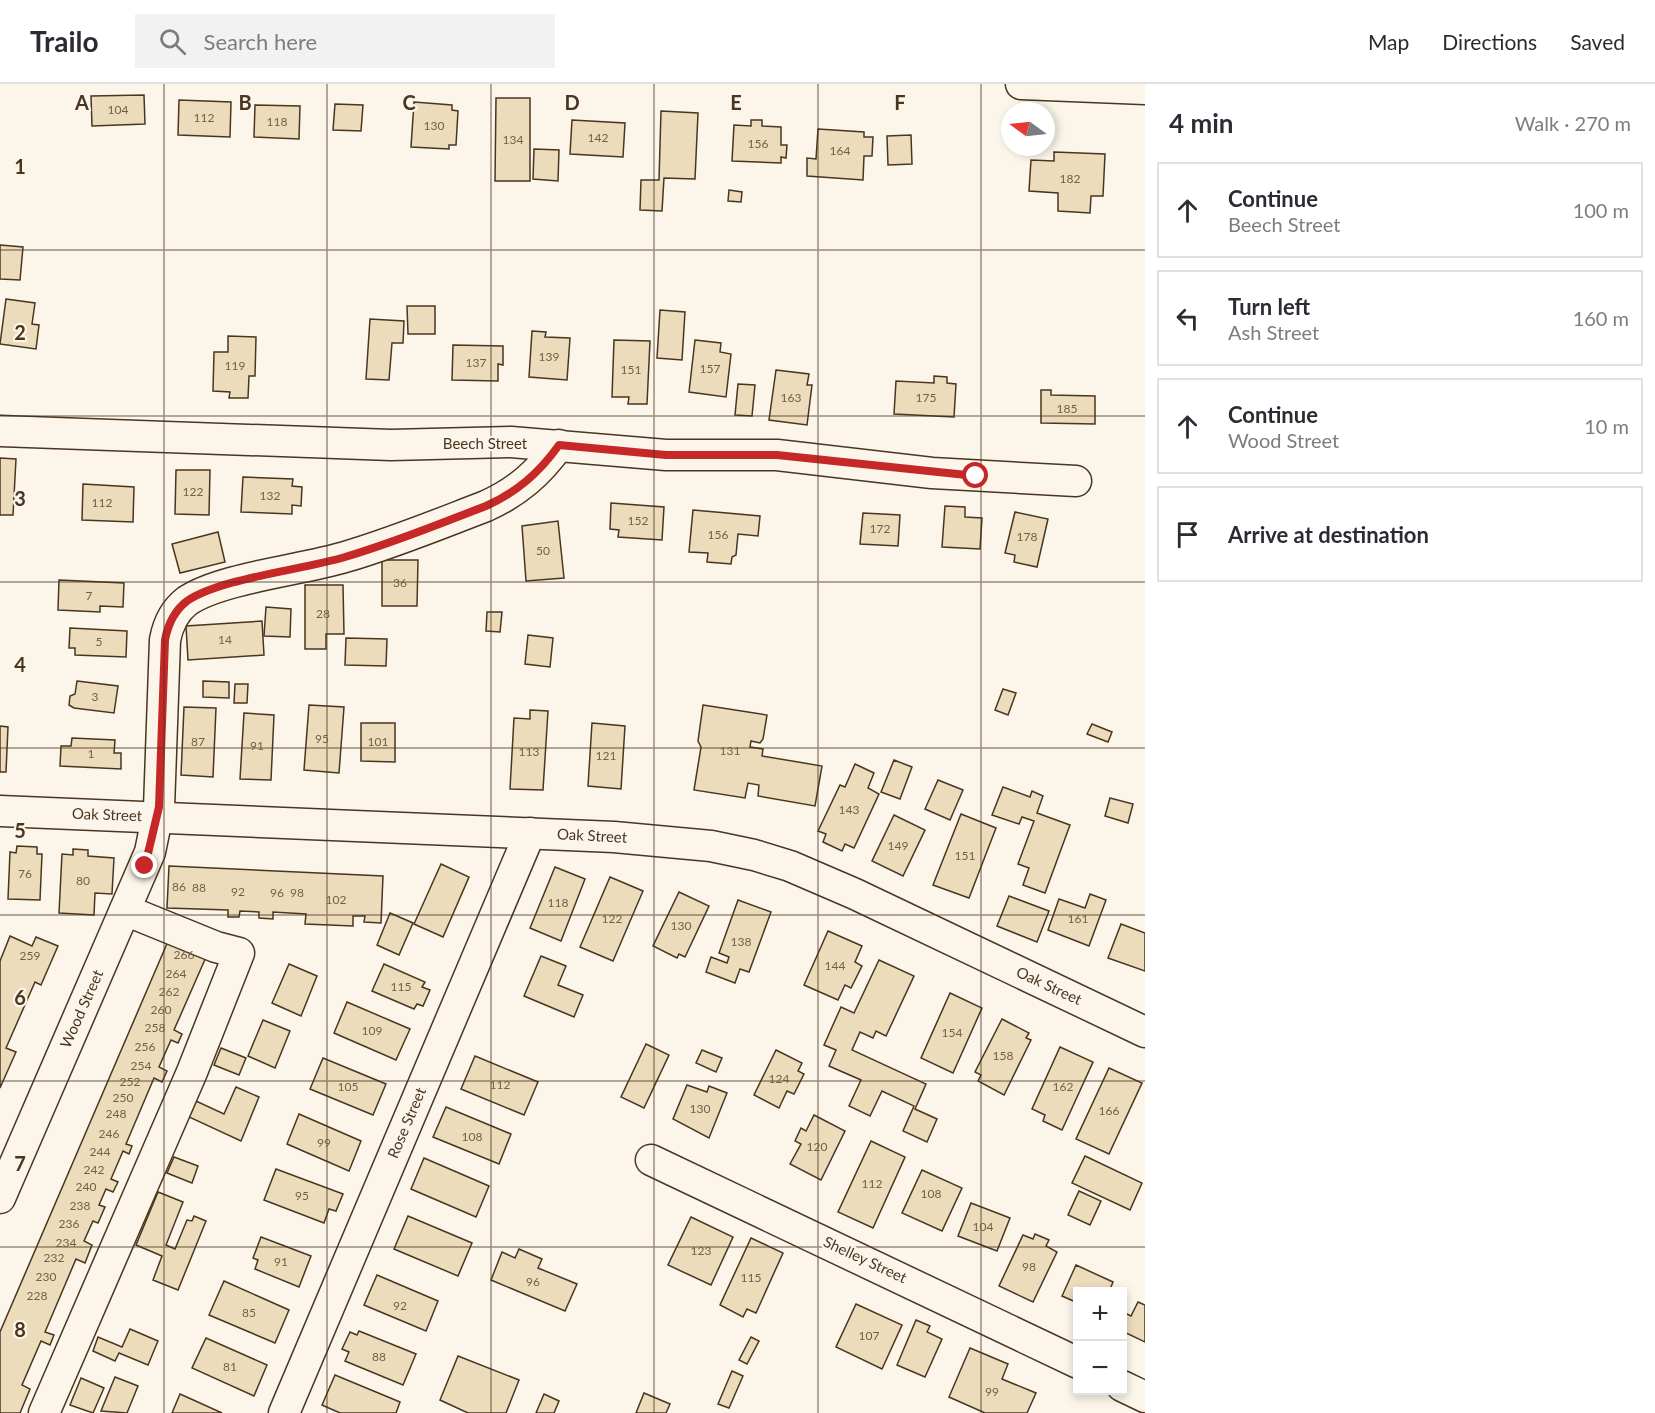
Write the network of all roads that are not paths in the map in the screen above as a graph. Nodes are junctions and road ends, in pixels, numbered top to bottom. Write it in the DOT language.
graph roads {
  1 [pos="1021,84"];
  2 [pos="1145,89"];
  3 [pos="0,431"];
  4 [pos="559,445"];
  5 [pos="1076,481"];
  6 [pos="0,811"];
  7 [pos="157,817"];
  8 [pos="530,833"];
  9 [pos="125,910"];
  10 [pos="1145,1032"];
  11 [pos="651,1160"];
  12 [pos="0,1198"];
  13 [pos="1073,1361"];
  14 [pos="1127,1388"];
  15 [pos="1145,1397"];
  16 [pos="44,1413"];
  17 [pos="284,1413"];
  1 -- 2 [label="street"];
  3 -- 4 [label="street, Beech Street"];
  4 -- 5 [label="street, Beech Street"];
  4 -- 7 [label="street, Wood Street"];
  6 -- 7 [label="street, Oak Street"];
  7 -- 8 [label="street, Oak Street"];
  7 -- 9 [label="street, Wood Street"];
  8 -- 10 [label="street, Oak Street"];
  8 -- 17 [label="street, Rose Street"];
  9 -- 12 [label="street, Wood Street"];
  9 -- 16 [label="street"];
  11 -- 13 [label="street, Shelley Street"];
  14 -- 15 [label="street"];
}
